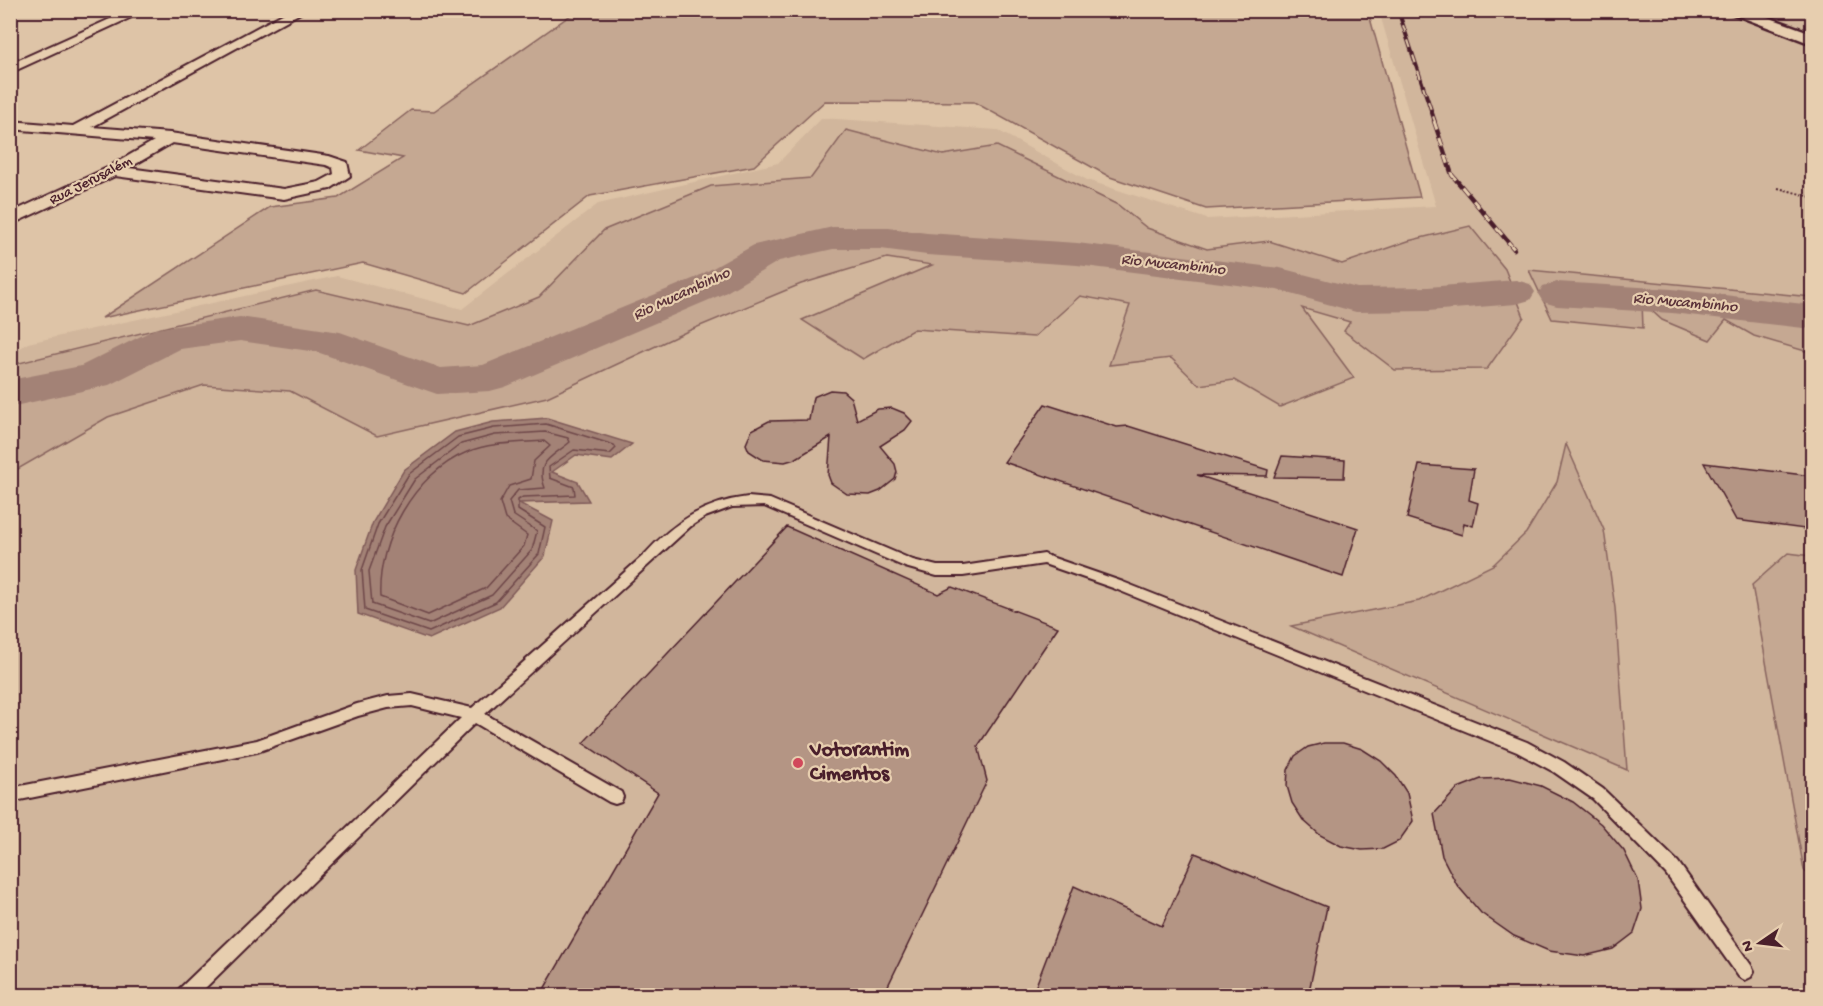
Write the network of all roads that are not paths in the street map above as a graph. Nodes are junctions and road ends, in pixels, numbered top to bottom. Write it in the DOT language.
graph roads {
  1 [pos="141,10"];
  2 [pos="300,10"];
  3 [pos="1731,10"];
  4 [pos="1758,10"];
  5 [pos="1812,29"];
  6 [pos="1812,39"];
  7 [pos="10,69"];
  8 [pos="10,125"];
  9 [pos="42,126"];
  10 [pos="76,130"];
  11 [pos="170,138"];
  12 [pos="10,144"];
  13 [pos="113,171"];
  14 [pos="10,204"];
  15 [pos="37,208"];
  16 [pos="10,220"];
  17 [pos="474,715"];
  18 [pos="10,795"];
  19 [pos="615,797"];
  20 [pos="1745,971"];
  21 [pos="184,996"];
  1 -- 7 [label="street"];
  2 -- 10 [label="street"];
  3 -- 6 [label="main road"];
  4 -- 5 [label="main road"];
  8 -- 9 [label="street"];
  9 -- 10 [label="street"];
  9 -- 12 [label="street"];
  10 -- 11 [label="street"];
  11 -- 13 [label="street, Rua Jerusalém"];
  11 -- 13 [label="street"];
  13 -- 15 [label="street, Rua Jerusalém"];
  14 -- 15 [label="street"];
  15 -- 16 [label="street, Rua Jerusalém"];
  17 -- 18 [label="lane"];
  17 -- 19 [label="lane"];
  17 -- 20 [label="lane"];
  17 -- 21 [label="lane"];
}
